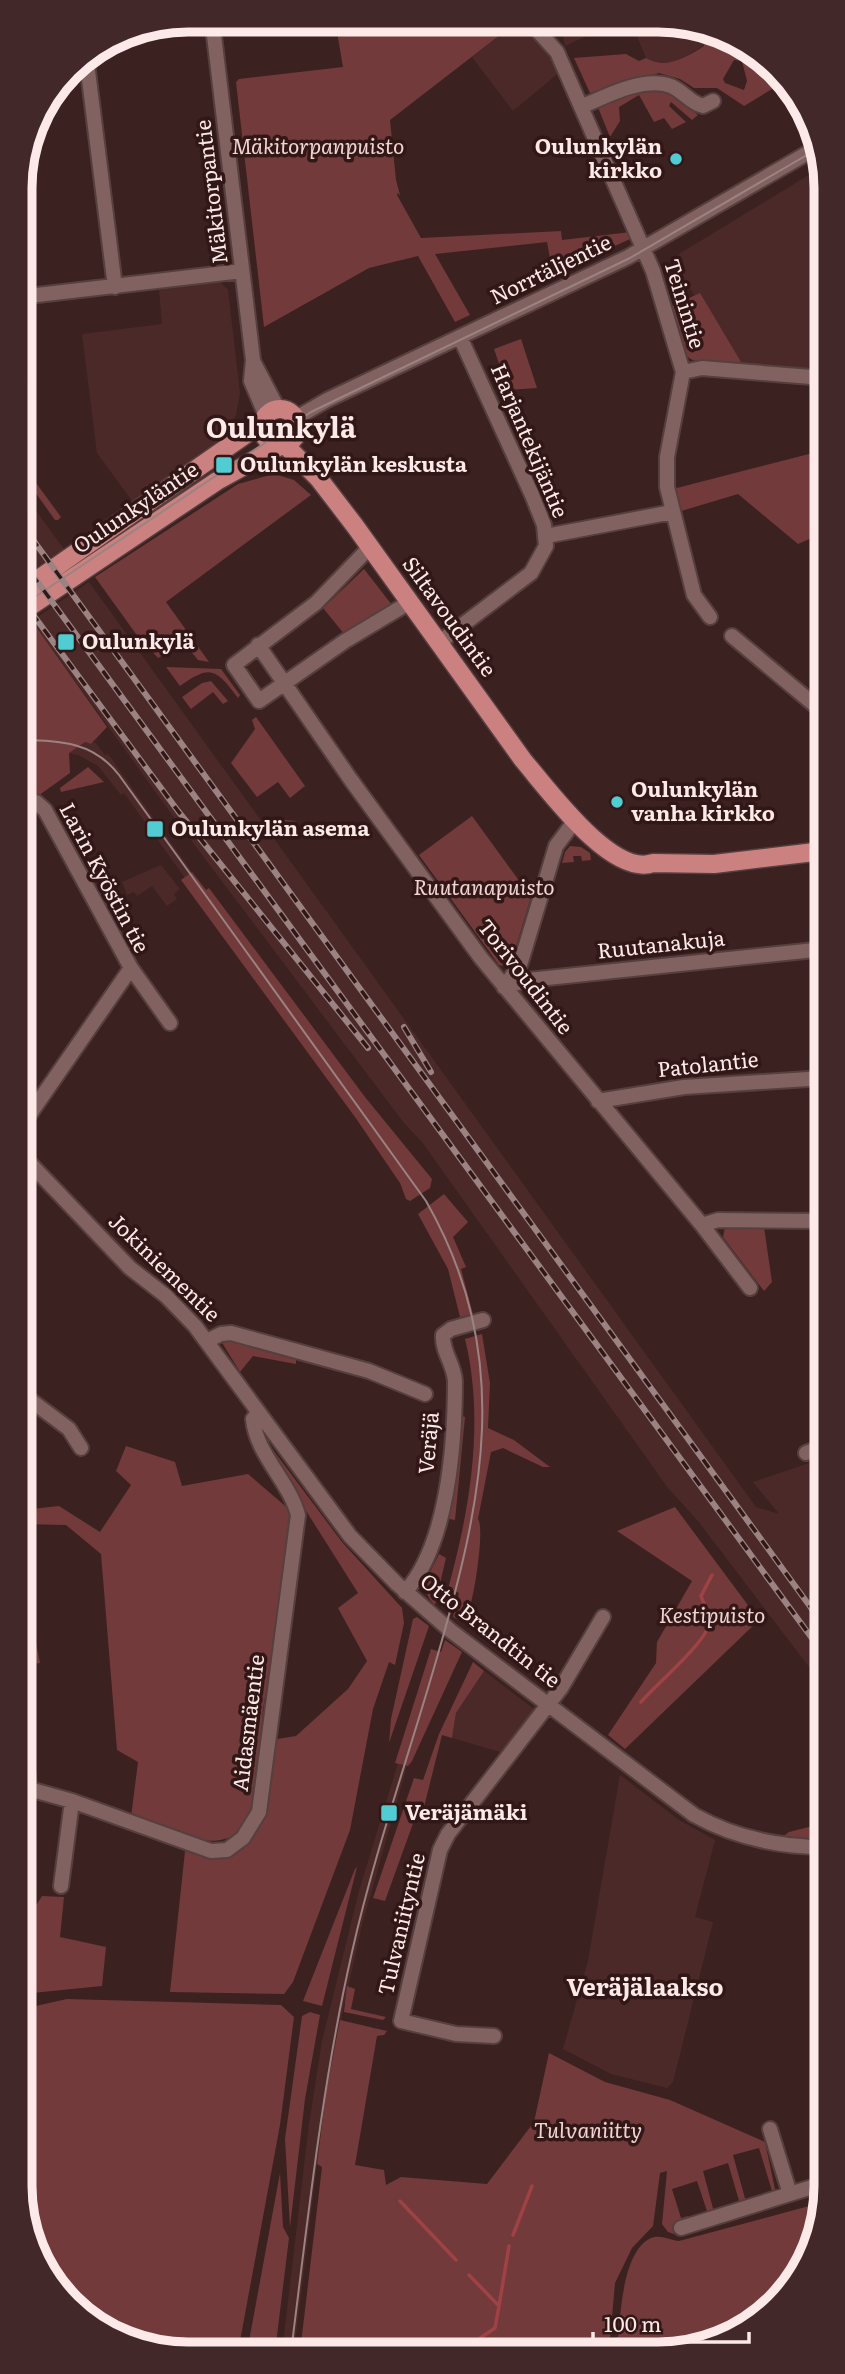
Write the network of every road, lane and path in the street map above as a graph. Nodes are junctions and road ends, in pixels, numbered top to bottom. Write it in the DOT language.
graph roads {
  1 [pos="214,32"];
  2 [pos="539,32"];
  3 [pos="88,68"];
  4 [pos="713,101"];
  5 [pos="582,107"];
  6 [pos="809,152"];
  7 [pos="645,247"];
  8 [pos="242,271"];
  9 [pos="115,287"];
  10 [pos="32,296"];
  11 [pos="460,337"];
  12 [pos="683,372"];
  13 [pos="814,377"];
  14 [pos="269,416"];
  15 [pos="289,436"];
  16 [pos="672,512"];
  17 [pos="546,536"];
  18 [pos="370,547"];
  19 [pos="32,584"];
  20 [pos="410,602"];
  21 [pos="32,605"];
  22 [pos="710,617"];
  23 [pos="732,636"];
  24 [pos="440,642"];
  25 [pos="258,645"];
  26 [pos="285,684"];
  27 [pos="814,704"];
  28 [pos="32,802"];
  29 [pos="570,818"];
  30 [pos="814,852"];
  31 [pos="814,950"];
  32 [pos="131,968"];
  33 [pos="504,987"];
  34 [pos="170,1023"];
  35 [pos="814,1079"];
  36 [pos="598,1101"];
  37 [pos="32,1111"];
  38 [pos="32,1166"];
  39 [pos="813,1221"];
  40 [pos="702,1225"];
  41 [pos="750,1288"];
  42 [pos="483,1320"];
  43 [pos="207,1341"];
  44 [pos="425,1394"];
  45 [pos="32,1401"];
  46 [pos="258,1413"];
  47 [pos="81,1448"];
  48 [pos="813,1450"];
  49 [pos="806,1453"];
  50 [pos="405,1592"];
  51 [pos="603,1617"];
  52 [pos="549,1705"];
  53 [pos="32,1789"];
  54 [pos="72,1801"];
  55 [pos="813,1846"];
  56 [pos="61,1886"];
  57 [pos="494,2036"];
  58 [pos="770,2129"];
  59 [pos="813,2187"];
  60 [pos="790,2194"];
  61 [pos="681,2228"];
  1 -- 8 [label="street, Mäkitorpantie"];
  2 -- 5 [label="street, Teinintie"];
  3 -- 9 [label="street"];
  4 -- 5 [label="street"];
  5 -- 7 [label="street, Teinintie"];
  6 -- 7 [label="street, Norrtäljentie"];
  7 -- 11 [label="street, Norrtäljentie"];
  7 -- 12 [label="street, Teinintie"];
  8 -- 9 [label="street"];
  8 -- 14 [label="street, Mäkitorpantie"];
  9 -- 10 [label="street"];
  11 -- 15 [label="street, Norrtäljentie"];
  11 -- 17 [label="street, Harjantekijäntie"];
  12 -- 13 [label="street"];
  12 -- 16 [label="street, Teinintie"];
  14 -- 15 [label="main road"];
  14 -- 15 [label="main road, Siltavoudintie"];
  14 -- 19 [label="main road, Oulunkyläntie"];
  15 -- 18 [label="main road, Siltavoudintie"];
  15 -- 21 [label="main road, Oulunkyläntie"];
  16 -- 17 [label="street"];
  16 -- 22 [label="street, Teinintie"];
  17 -- 24 [label="street, Harjantekijäntie"];
  18 -- 20 [label="main road, Siltavoudintie"];
  18 -- 25 [label="street"];
  20 -- 24 [label="main road, Siltavoudintie"];
  20 -- 26 [label="street"];
  23 -- 27 [label="street"];
  24 -- 29 [label="main road, Siltavoudintie"];
  25 -- 26 [label="street, Torivoudintie"];
  25 -- 26 [label="street"];
  26 -- 33 [label="street, Torivoudintie"];
  28 -- 32 [label="street, Larin Kyöstin tie"];
  29 -- 30 [label="main road, Siltavoudintie"];
  29 -- 33 [label="street"];
  31 -- 33 [label="street, Ruutanakuja"];
  32 -- 34 [label="street"];
  32 -- 37 [label="street, Larin Kyöstin tie"];
  33 -- 36 [label="street, Torivoudintie"];
  35 -- 36 [label="street, Patolantie"];
  36 -- 40 [label="street, Torivoudintie"];
  38 -- 43 [label="street, Jokiniementie"];
  39 -- 40 [label="street"];
  40 -- 41 [label="street, Torivoudintie"];
  42 -- 50 [label="street, Veräjä"];
  43 -- 44 [label="street, Jokiniementie"];
  43 -- 46 [label="street, Otto Brandtin tie"];
  45 -- 47 [label="street"];
  46 -- 50 [label="street, Otto Brandtin tie"];
  46 -- 54 [label="street, Aidasmäentie"];
  48 -- 49 [label="street"];
  50 -- 52 [label="street, Otto Brandtin tie"];
  51 -- 52 [label="street, Tulvaniityntie"];
  52 -- 55 [label="street, Otto Brandtin tie"];
  52 -- 57 [label="street, Tulvaniityntie"];
  53 -- 54 [label="street, Aidasmäentie"];
  54 -- 56 [label="street"];
  58 -- 60 [label="street"];
  59 -- 60 [label="street"];
  60 -- 61 [label="street"];
}
